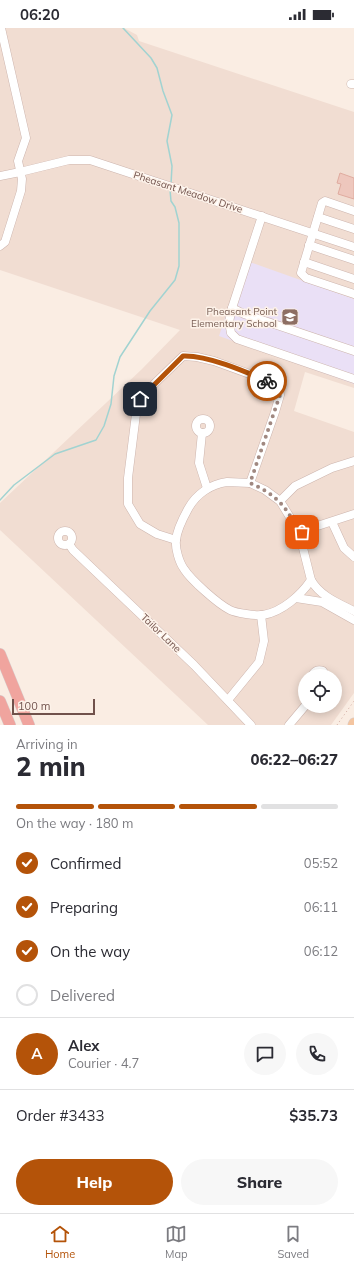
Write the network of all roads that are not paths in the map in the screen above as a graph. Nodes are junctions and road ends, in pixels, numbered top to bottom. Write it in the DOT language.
graph roads {
  1 [pos="1,28"];
  2 [pos="20,172"];
  3 [pos="0,176"];
  4 [pos="354,210"];
  5 [pos="262,216"];
  6 [pos="318,217"];
  7 [pos="354,229"];
  8 [pos="313,233"];
  9 [pos="310,245"];
  10 [pos="0,246"];
  11 [pos="354,247"];
  12 [pos="354,260"];
  13 [pos="304,262"];
  14 [pos="354,279"];
  15 [pos="354,294"];
  16 [pos="232,308"];
  17 [pos="354,351"];
  18 [pos="354,379"];
  19 [pos="202,433"];
  20 [pos="354,461"];
  21 [pos="250,483"];
  22 [pos="207,488"];
  23 [pos="280,501"];
  24 [pos="354,514"];
  25 [pos="332,522"];
  26 [pos="299,532"];
  27 [pos="176,540"];
  28 [pos="69,544"];
  29 [pos="354,557"];
  30 [pos="311,580"];
  31 [pos="296,598"];
  32 [pos="323,599"];
  33 [pos="351,614"];
  34 [pos="262,616"];
  35 [pos="0,654"];
  36 [pos="13,686"];
  37 [pos="228,700"];
  38 [pos="0,701"];
  39 [pos="299,713"];
  40 [pos="10,725"];
  41 [pos="30,725"];
  42 [pos="35,725"];
  43 [pos="251,725"];
  44 [pos="289,725"];
  1 -- 2 [label="street"];
  2 -- 3 [label="street, Pheasant Meadow Drive"];
  2 -- 5 [label="street, Pheasant Meadow Drive"];
  2 -- 10 [label="street"];
  4 -- 6 [label="street"];
  5 -- 8 [label="street, Pheasant Meadow Drive"];
  5 -- 16 [label="street"];
  6 -- 7 [label="street"];
  6 -- 8 [label="street"];
  8 -- 9 [label="street"];
  8 -- 11 [label="street, Pheasant Meadow Drive"];
  9 -- 12 [label="street"];
  9 -- 13 [label="street"];
  13 -- 14 [label="street"];
  13 -- 15 [label="street"];
  16 -- 17 [label="street"];
  16 -- 18 [label="street"];
  19 -- 22 [label="street"];
  20 -- 23 [label="street"];
  21 -- 22 [label="street"];
  21 -- 23 [label="street"];
  21 -- 27 [label="street"];
  22 -- 27 [label="street"];
  23 -- 26 [label="street"];
  24 -- 25 [label="street"];
  25 -- 26 [label="street"];
  25 -- 29 [label="street"];
  26 -- 30 [label="street"];
  27 -- 34 [label="street"];
  28 -- 37 [label="street, Tailor Lane"];
  30 -- 31 [label="street"];
  30 -- 32 [label="street"];
  31 -- 32 [label="street"];
  31 -- 34 [label="street"];
  32 -- 33 [label="street"];
  34 -- 37 [label="street"];
  35 -- 36 [label="highway"];
  36 -- 41 [label="highway"];
  36 -- 42 [label="highway"];
  37 -- 43 [label="street, Tailor Lane"];
  38 -- 40 [label="highway"];
  39 -- 44 [label="street"];
}
